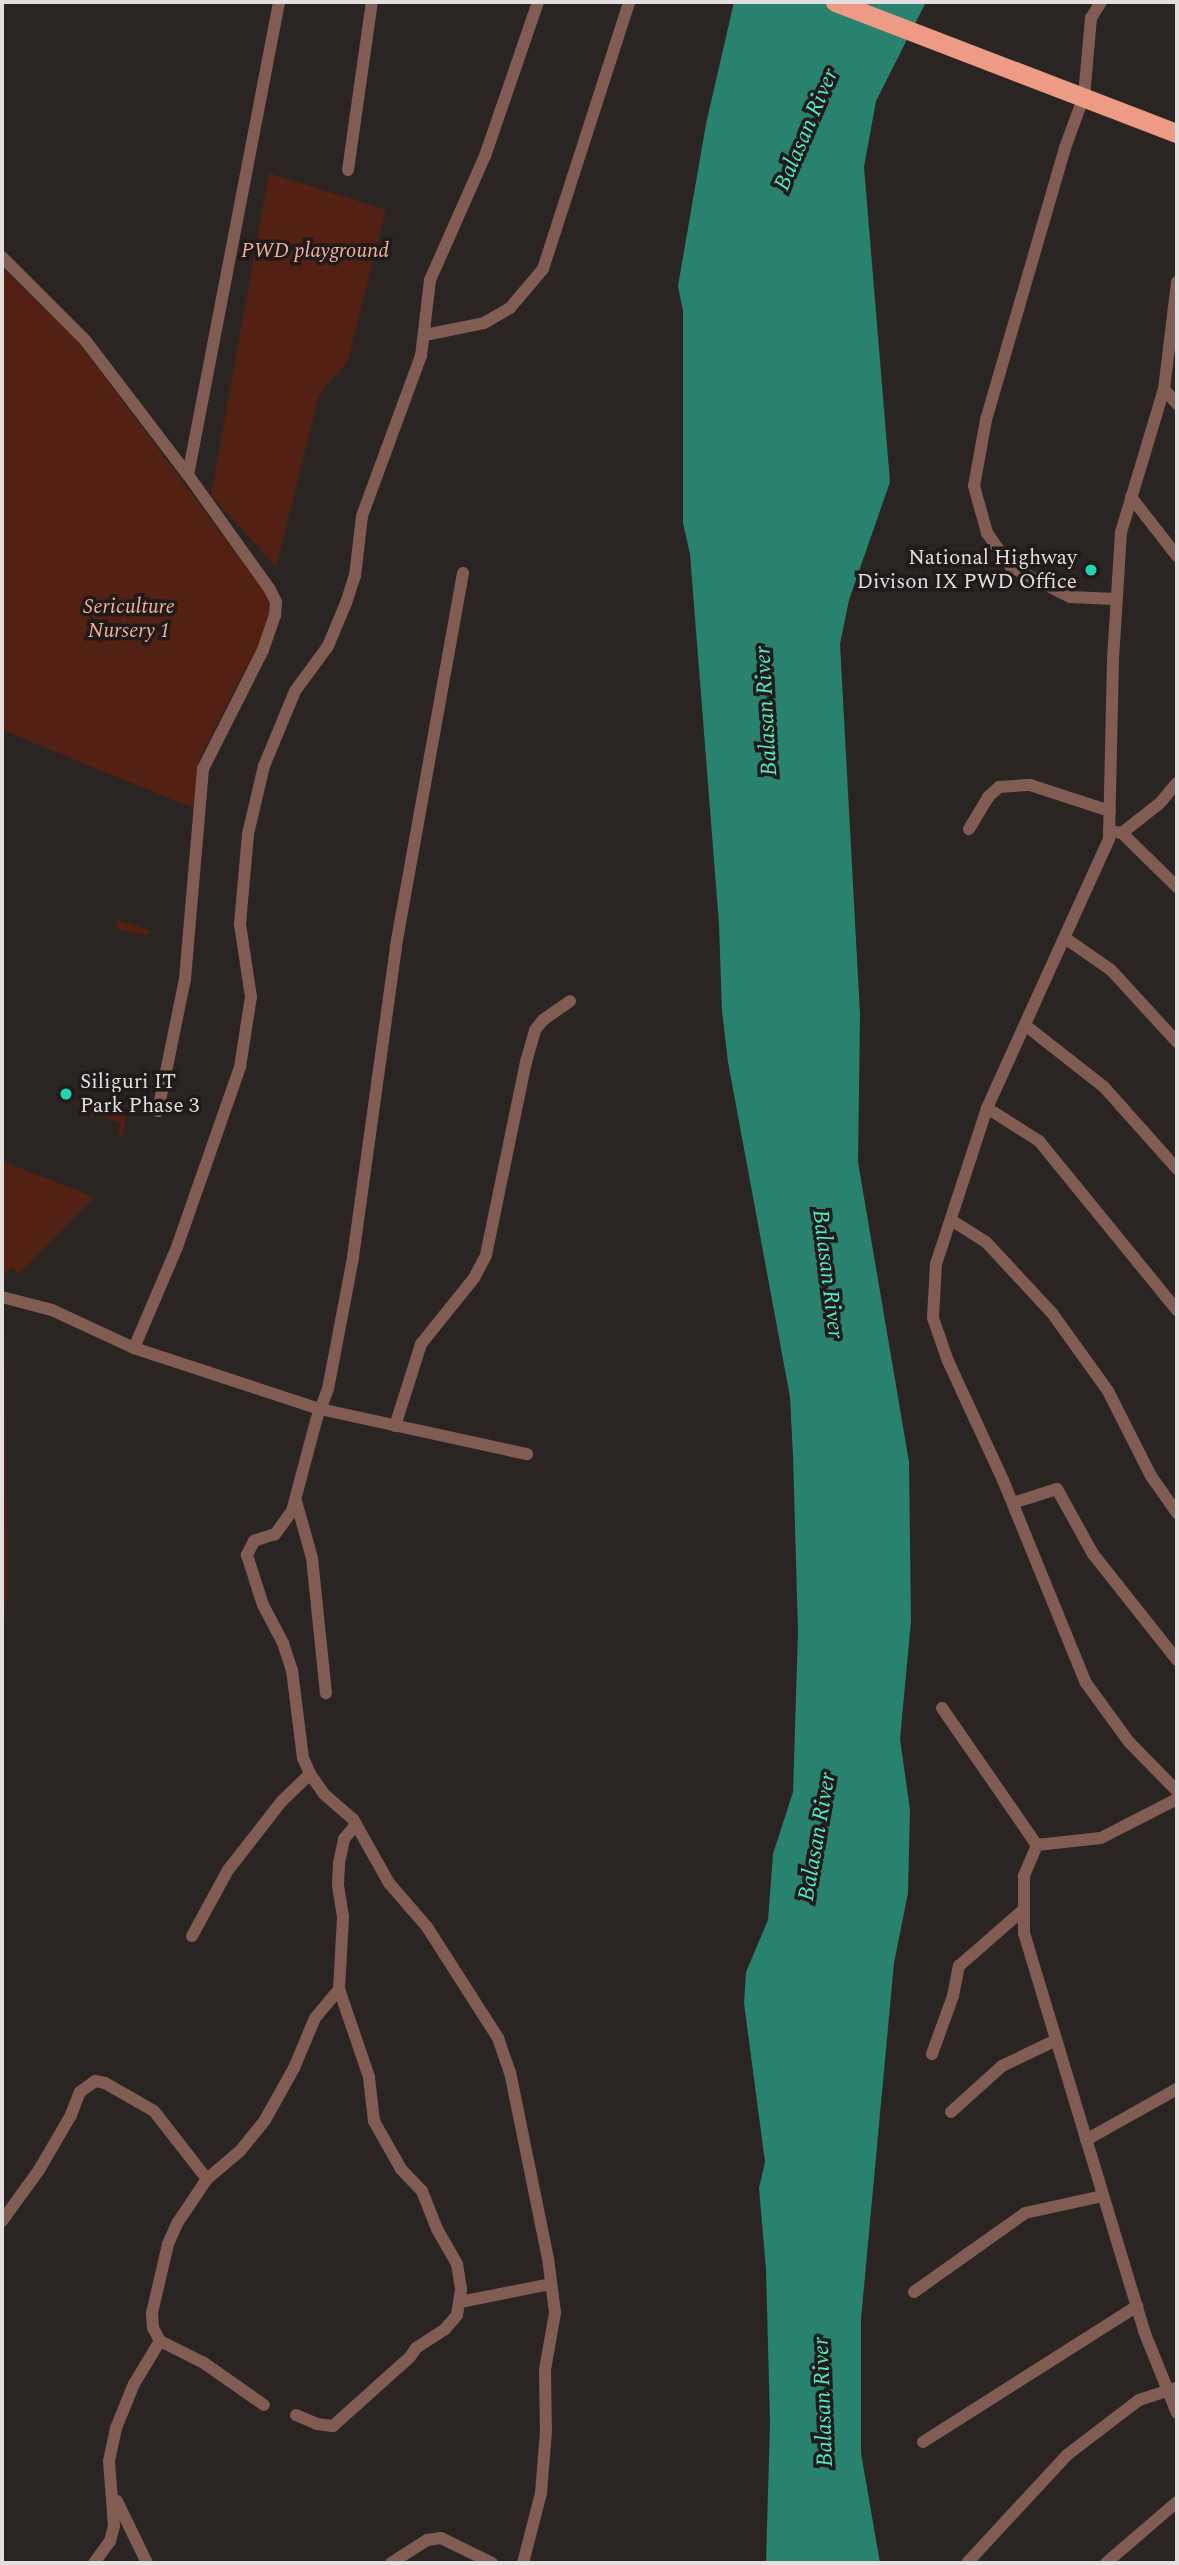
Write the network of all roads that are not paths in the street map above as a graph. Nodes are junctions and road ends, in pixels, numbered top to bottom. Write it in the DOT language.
graph roads {
  1 [pos="279,2"];
  2 [pos="372,2"];
  3 [pos="538,2"];
  4 [pos="629,2"];
  5 [pos="835,2"];
  6 [pos="1101,2"];
  7 [pos="1084,96"];
  8 [pos="1177,134"];
  9 [pos="348,170"];
  10 [pos="2,257"];
  11 [pos="1177,282"];
  12 [pos="425,335"];
  13 [pos="1164,388"];
  14 [pos="1177,404"];
  15 [pos="188,475"];
  16 [pos="1131,497"];
  17 [pos="1177,555"];
  18 [pos="463,573"];
  19 [pos="1116,599"];
  20 [pos="1177,783"];
  21 [pos="1110,811"];
  22 [pos="969,829"];
  23 [pos="1116,832"];
  24 [pos="1177,887"];
  25 [pos="1065,938"];
  26 [pos="570,1001"];
  27 [pos="1025,1025"];
  28 [pos="1177,1042"];
  29 [pos="987,1108"];
  30 [pos="158,1111"];
  31 [pos="1177,1169"];
  32 [pos="951,1220"];
  33 [pos="2,1297"];
  34 [pos="1177,1310"];
  35 [pos="134,1349"];
  36 [pos="320,1409"];
  37 [pos="395,1426"];
  38 [pos="527,1454"];
  39 [pos="295,1497"];
  40 [pos="1013,1503"];
  41 [pos="1177,1513"];
  42 [pos="1177,1660"];
  43 [pos="326,1693"];
  44 [pos="942,1708"];
  45 [pos="310,1774"];
  46 [pos="1177,1791"];
  47 [pos="1177,1799"];
  48 [pos="356,1824"];
  49 [pos="1037,1845"];
  50 [pos="1024,1909"];
  51 [pos="192,1936"];
  52 [pos="339,1989"];
  53 [pos="1056,2040"];
  54 [pos="932,2054"];
  55 [pos="1177,2089"];
  56 [pos="951,2112"];
  57 [pos="1086,2140"];
  58 [pos="207,2179"];
  59 [pos="1103,2196"];
  60 [pos="2,2221"];
  61 [pos="551,2284"];
  62 [pos="914,2292"];
  63 [pos="460,2302"];
  64 [pos="1137,2306"];
  65 [pos="160,2341"];
  66 [pos="1172,2389"];
  67 [pos="264,2405"];
  68 [pos="1177,2413"];
  69 [pos="296,2415"];
  70 [pos="923,2442"];
  71 [pos="114,2495"];
  72 [pos="1177,2502"];
  73 [pos="94,2563"];
  74 [pos="147,2563"];
  75 [pos="391,2563"];
  76 [pos="492,2563"];
  77 [pos="523,2563"];
  78 [pos="967,2563"];
  79 [pos="1106,2563"];
  1 -- 15 [label="street"];
  2 -- 9 [label="street"];
  3 -- 12 [label="street"];
  4 -- 12 [label="street"];
  5 -- 7 [label="highway"];
  6 -- 7 [label="street"];
  7 -- 8 [label="highway"];
  7 -- 19 [label="street"];
  10 -- 15 [label="street"];
  11 -- 13 [label="street"];
  12 -- 35 [label="street"];
  13 -- 14 [label="street"];
  13 -- 16 [label="street"];
  15 -- 30 [label="street"];
  16 -- 17 [label="street"];
  16 -- 19 [label="street"];
  18 -- 36 [label="street"];
  19 -- 21 [label="street"];
  20 -- 23 [label="street"];
  21 -- 22 [label="street"];
  21 -- 23 [label="street"];
  23 -- 24 [label="street"];
  23 -- 25 [label="street"];
  25 -- 27 [label="street"];
  25 -- 28 [label="street"];
  26 -- 37 [label="street"];
  27 -- 29 [label="street"];
  27 -- 31 [label="street"];
  29 -- 32 [label="street"];
  29 -- 34 [label="street"];
  32 -- 40 [label="street"];
  32 -- 41 [label="street"];
  33 -- 35 [label="street"];
  35 -- 36 [label="street"];
  36 -- 37 [label="street"];
  36 -- 39 [label="street"];
  37 -- 38 [label="street"];
  39 -- 43 [label="street"];
  39 -- 45 [label="street"];
  40 -- 42 [label="street"];
  40 -- 46 [label="street"];
  44 -- 49 [label="street"];
  45 -- 48 [label="street"];
  45 -- 51 [label="street"];
  47 -- 49 [label="street"];
  48 -- 52 [label="street"];
  48 -- 61 [label="street"];
  49 -- 50 [label="street"];
  50 -- 53 [label="street"];
  50 -- 54 [label="street"];
  52 -- 58 [label="street"];
  52 -- 63 [label="street"];
  53 -- 56 [label="street"];
  53 -- 57 [label="street"];
  55 -- 57 [label="street"];
  57 -- 59 [label="street"];
  58 -- 60 [label="street"];
  58 -- 65 [label="street"];
  59 -- 62 [label="street"];
  59 -- 64 [label="street"];
  61 -- 63 [label="street"];
  61 -- 77 [label="street"];
  63 -- 69 [label="street"];
  64 -- 66 [label="street"];
  64 -- 70 [label="street"];
  65 -- 67 [label="street"];
  65 -- 71 [label="street"];
  66 -- 68 [label="street"];
  66 -- 78 [label="street"];
  71 -- 73 [label="street"];
  71 -- 74 [label="street"];
  72 -- 79 [label="street"];
  75 -- 76 [label="street"];
}
